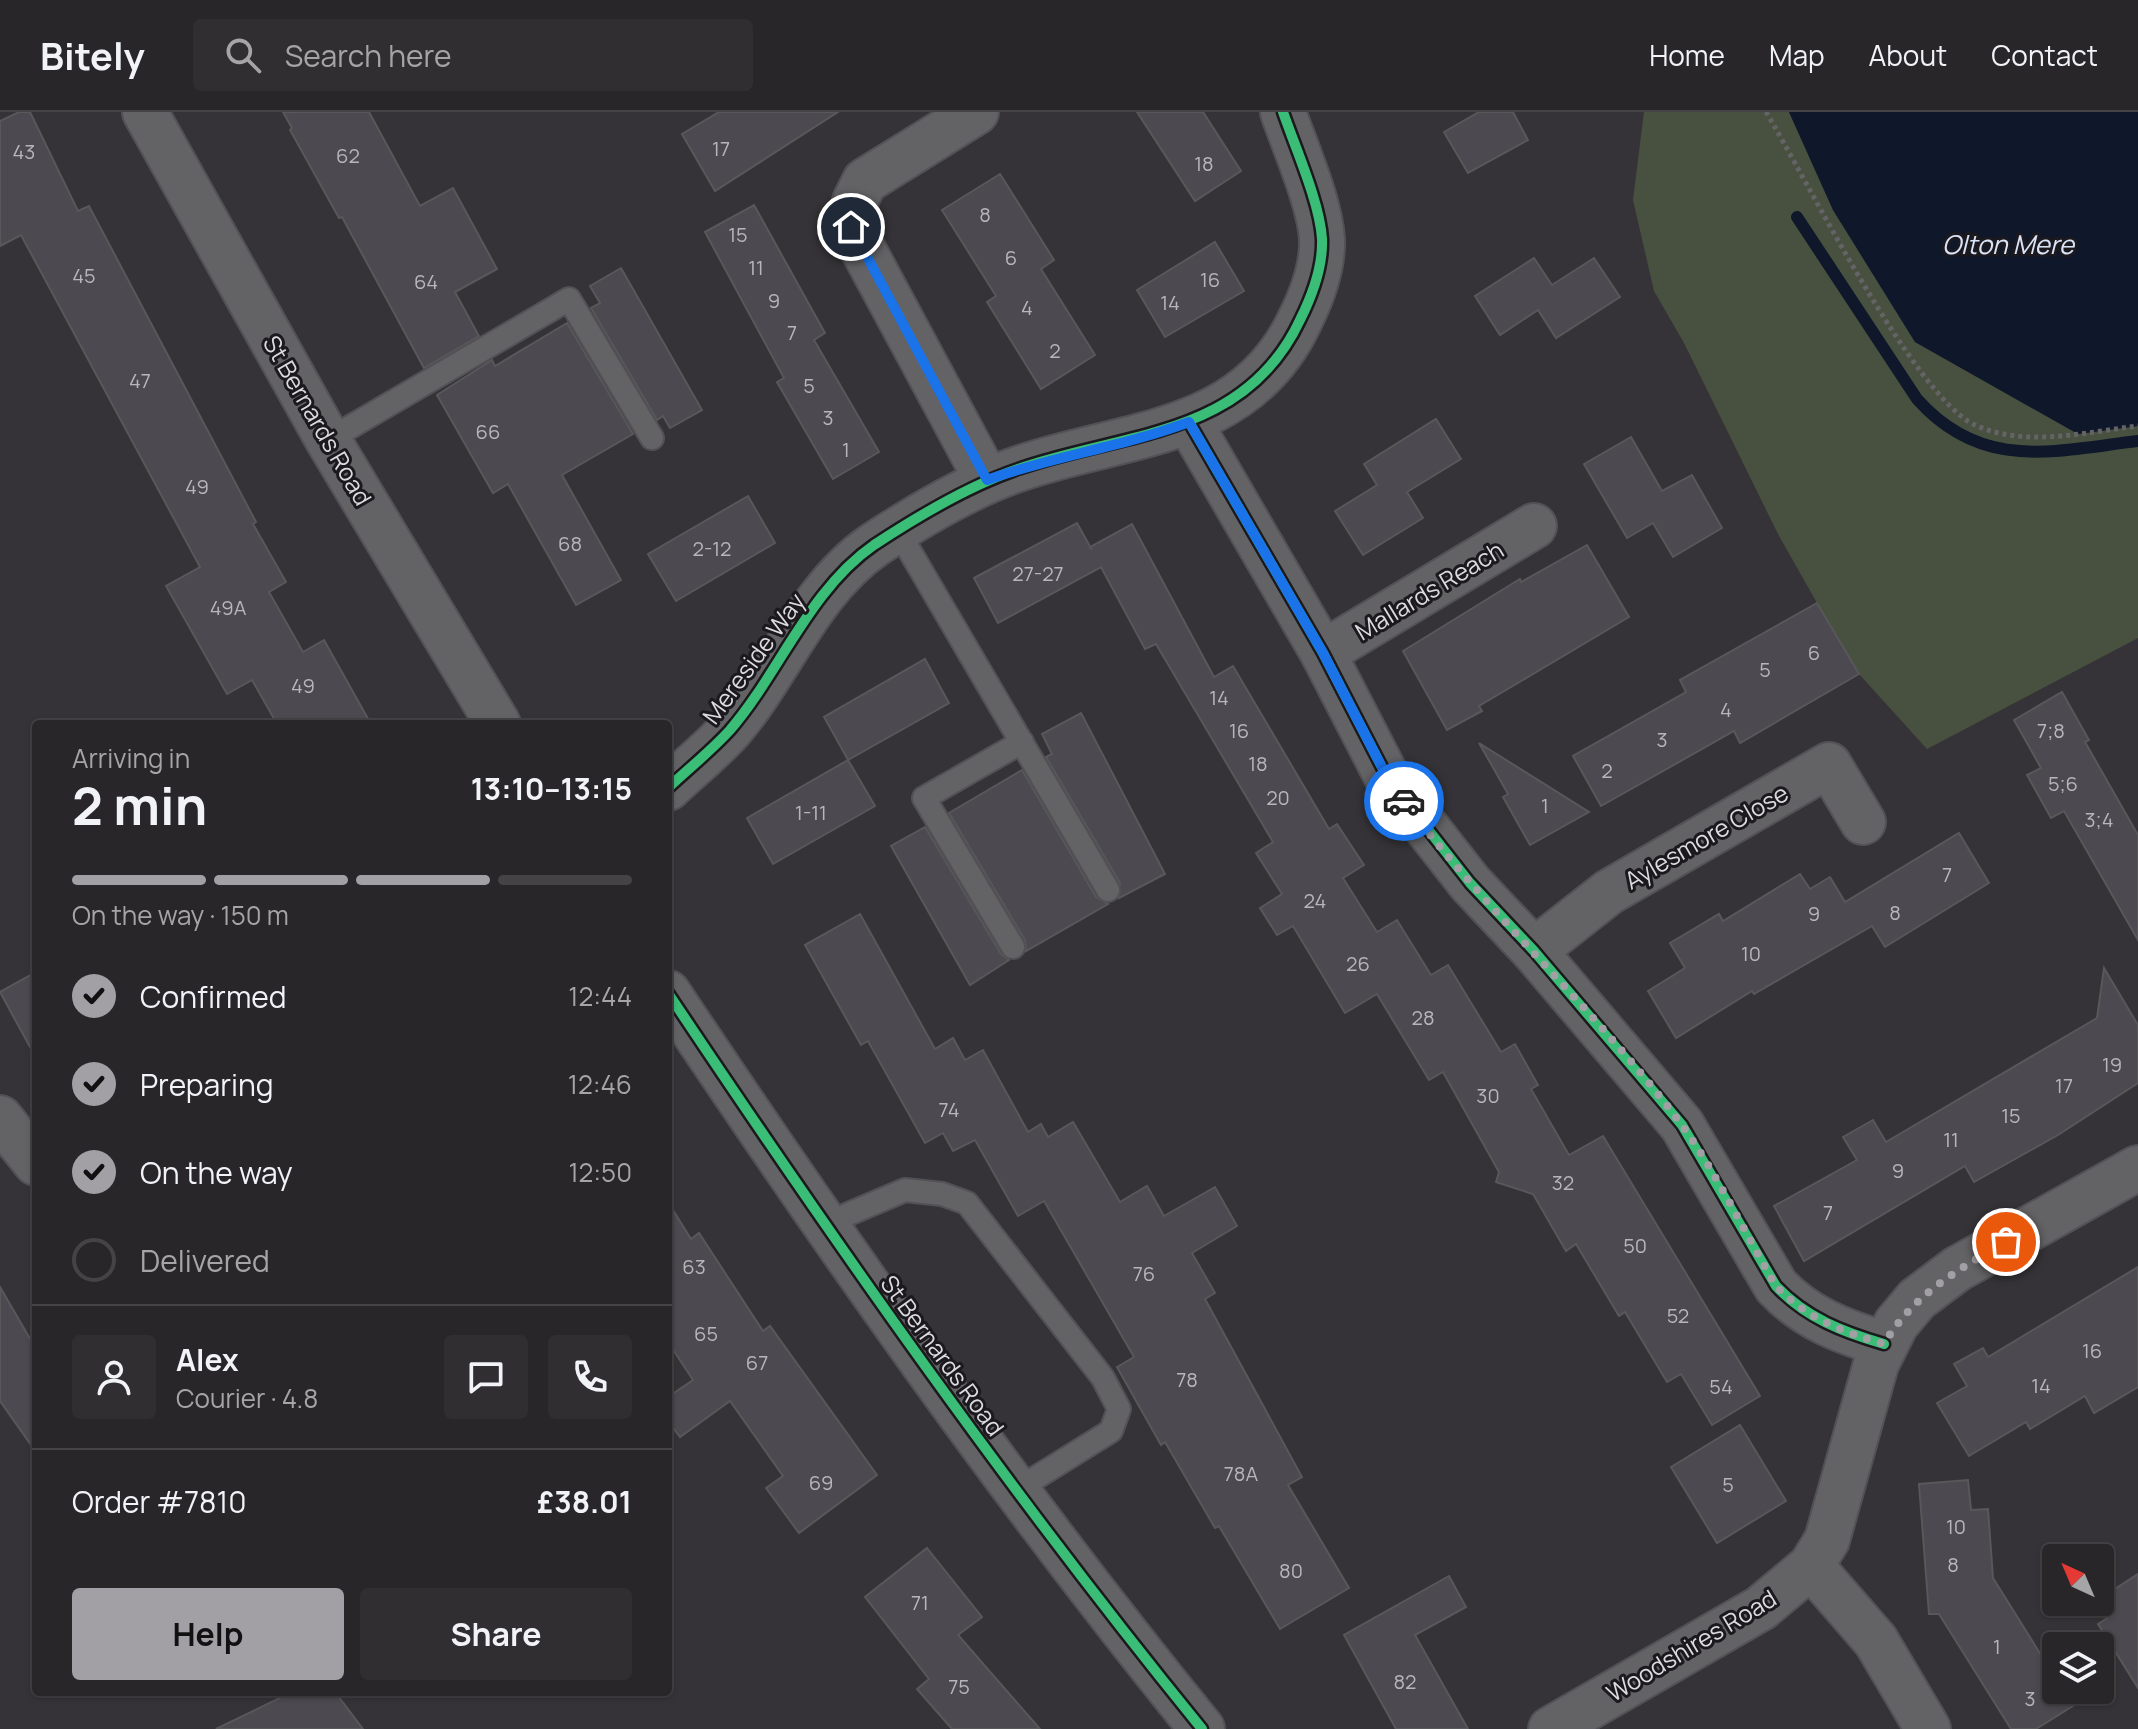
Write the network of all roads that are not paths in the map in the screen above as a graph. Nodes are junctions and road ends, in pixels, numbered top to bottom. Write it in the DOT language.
graph roads {
  1 [pos="145,112"];
  2 [pos="1283,112"];
  3 [pos="957,117"];
  4 [pos="1189,422"];
  5 [pos="652,438"];
  6 [pos="328,440"];
  7 [pos="987,480"];
  8 [pos="1534,526"];
  9 [pos="898,531"];
  10 [pos="1323,653"];
  11 [pos="496,720"];
  12 [pos="1022,742"];
  13 [pos="672,784"];
  14 [pos="1863,822"];
  15 [pos="1108,890"];
  16 [pos="1013,947"];
  17 [pos="1534,951"];
  18 [pos="672,999"];
  19 [pos="0,1118"];
  20 [pos="32,1158"];
  21 [pos="2138,1168"];
  22 [pos="825,1224"];
  23 [pos="1884,1344"];
  24 [pos="1016,1490"];
  25 [pos="1811,1566"];
  26 [pos="1202,1729"];
  27 [pos="1551,1729"];
  28 [pos="1928,1729"];
  1 -- 6 [label="street, St Bernards Road"];
  2 -- 4 [label="street, Mereside Way"];
  3 -- 7 [label="street"];
  4 -- 7 [label="street, Mereside Way"];
  4 -- 10 [label="street"];
  5 -- 6 [label="lane"];
  6 -- 11 [label="street, St Bernards Road"];
  7 -- 9 [label="street, Mereside Way"];
  8 -- 10 [label="street, Mallards Reach"];
  9 -- 12 [label="lane"];
  9 -- 13 [label="street, Mereside Way"];
  10 -- 17 [label="street"];
  12 -- 15 [label="lane"];
  12 -- 16 [label="lane"];
  14 -- 17 [label="street, Aylesmore Close"];
  17 -- 23 [label="street"];
  18 -- 22 [label="street, St Bernards Road"];
  19 -- 20 [label="street"];
  21 -- 23 [label="street, Woodshires Road"];
  22 -- 24 [label="street, St Bernards Road"];
  22 -- 24 [label="lane"];
  23 -- 25 [label="street, Woodshires Road"];
  24 -- 26 [label="street, St Bernards Road"];
  25 -- 27 [label="street, Woodshires Road"];
  25 -- 28 [label="street"];
}
